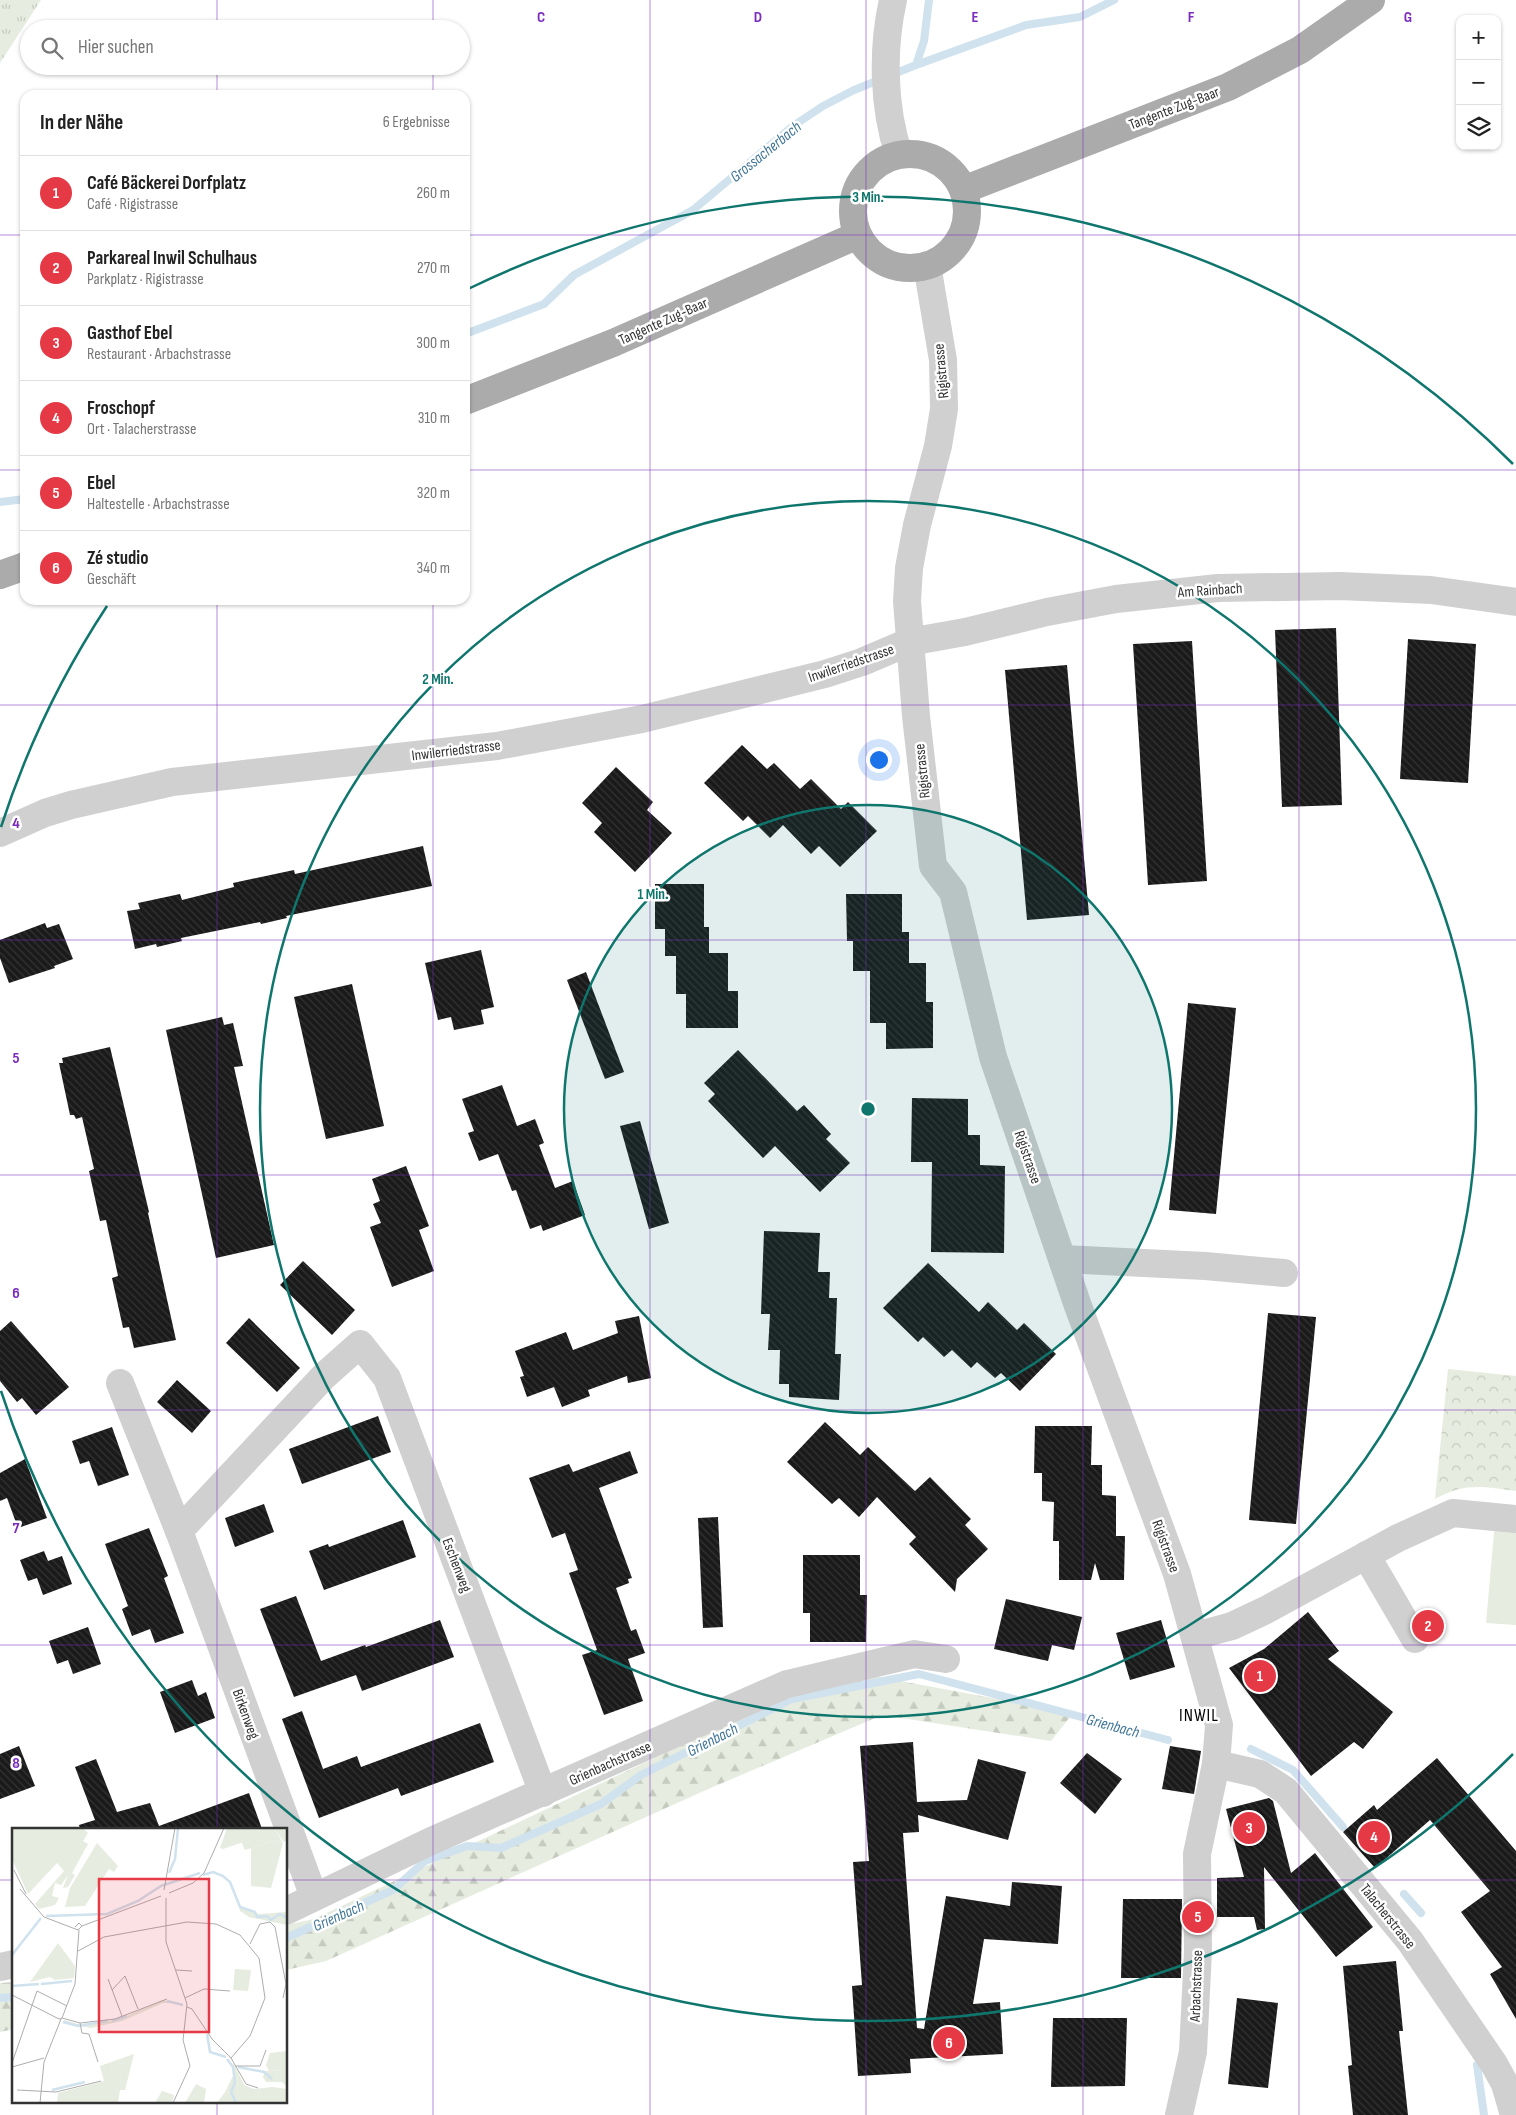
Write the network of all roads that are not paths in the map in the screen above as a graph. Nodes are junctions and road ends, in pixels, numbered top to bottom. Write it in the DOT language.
graph roads {
  1 [pos="893,0"];
  2 [pos="1371,0"];
  3 [pos="899,155"];
  4 [pos="963,190"];
  5 [pos="858,235"];
  6 [pos="927,265"];
  7 [pos="470,399"];
  8 [pos="20,568"];
  9 [pos="0,575"];
  10 [pos="1516,602"];
  11 [pos="909,642"];
  12 [pos="0,833"];
  13 [pos="1064,1258"];
  14 [pos="1284,1273"];
  15 [pos="120,1383"];
  16 [pos="1516,1519"];
  17 [pos="179,1531"];
  18 [pos="1366,1555"];
  19 [pos="1195,1636"];
  20 [pos="1415,1639"];
  21 [pos="946,1659"];
  22 [pos="1219,1737"];
  23 [pos="1216,1764"];
  24 [pos="544,1793"];
  25 [pos="314,1897"];
  26 [pos="288,1910"];
  27 [pos="1179,2115"];
  28 [pos="1514,2115"];
  1 -- 3 [label="street"];
  2 -- 4 [label="main road, Tangente Zug-Baar"];
  3 -- 4 [label="main road"];
  3 -- 5 [label="main road"];
  4 -- 6 [label="main road"];
  5 -- 6 [label="main road"];
  5 -- 7 [label="main road, Tangente Zug-Baar"];
  6 -- 11 [label="street, Rigistrasse"];
  8 -- 9 [label="main road"];
  10 -- 11 [label="street, Am Rainbach"];
  11 -- 12 [label="street, Inwilerriedstrasse"];
  11 -- 13 [label="street, Rigistrasse"];
  13 -- 14 [label="street"];
  13 -- 19 [label="street, Rigistrasse"];
  15 -- 17 [label="street, Birkenweg"];
  16 -- 18 [label="street"];
  17 -- 24 [label="street, Eschenweg"];
  17 -- 25 [label="street, Birkenweg"];
  18 -- 19 [label="street"];
  18 -- 20 [label="street"];
  19 -- 22 [label="street, Rigistrasse"];
  21 -- 24 [label="street, Grienbachstrasse"];
  22 -- 23 [label="street, Arbachstrasse"];
  23 -- 27 [label="street, Arbachstrasse"];
  23 -- 28 [label="street, Talacherstrasse"];
  24 -- 25 [label="street, Grienbachstrasse"];
  25 -- 26 [label="street, Grienbachstrasse"];
}
